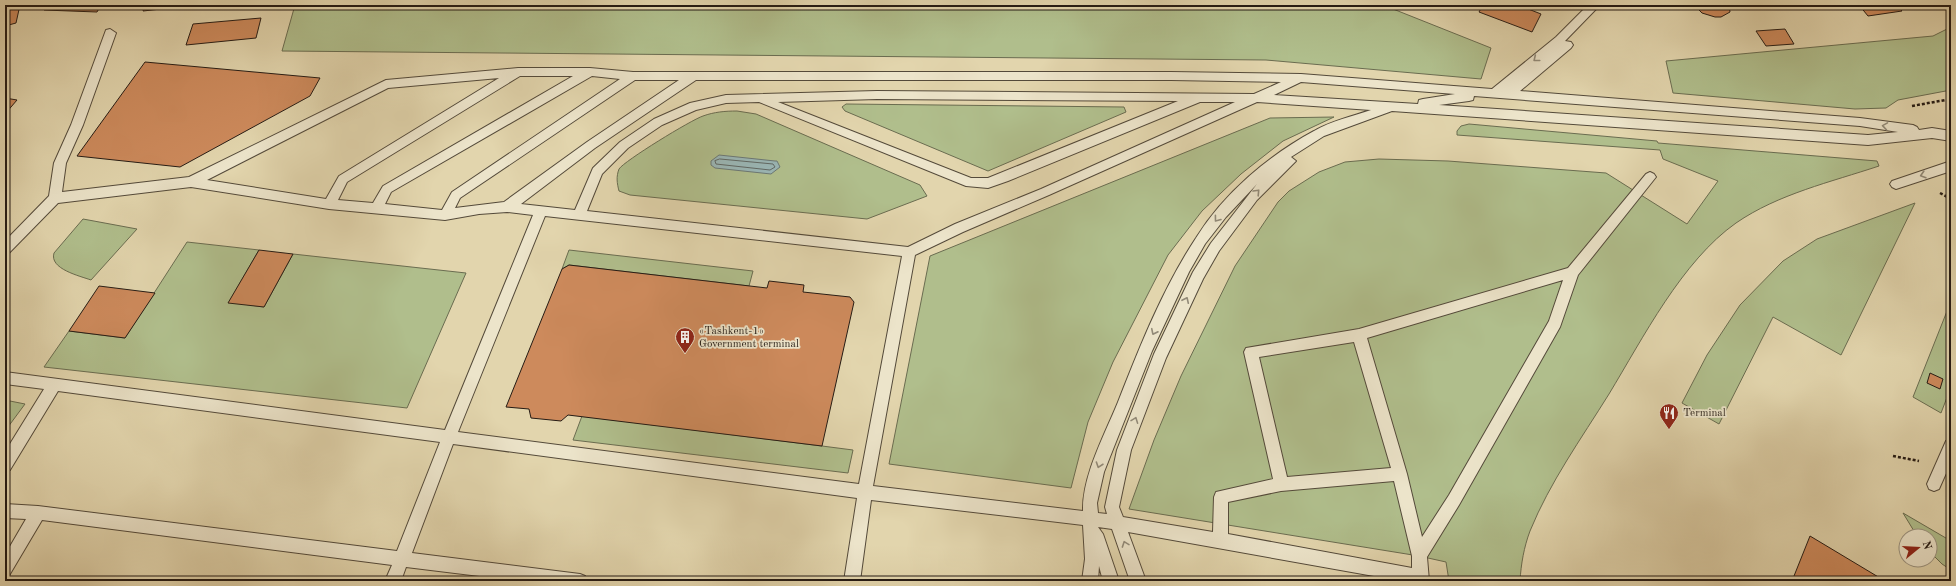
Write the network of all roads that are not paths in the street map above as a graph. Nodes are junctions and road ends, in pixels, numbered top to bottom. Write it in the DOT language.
graph roads {
  1 [pos="1600,6"];
  2 [pos="110,33"];
  3 [pos="518,72"];
  4 [pos="590,72"];
  5 [pos="633,76"];
  6 [pos="694,76"];
  7 [pos="1301,78"];
  8 [pos="1494,93"];
  9 [pos="1509,94"];
  10 [pos="1201,96"];
  11 [pos="758,98"];
  12 [pos="1257,98"];
  13 [pos="1393,107"];
  14 [pos="1415,108"];
  15 [pos="1951,128"];
  16 [pos="1932,132"];
  17 [pos="1951,136"];
  18 [pos="1951,166"];
  19 [pos="1650,177"];
  20 [pos="191,182"];
  21 [pos="1896,184"];
  22 [pos="55,198"];
  23 [pos="329,204"];
  24 [pos="508,207"];
  25 [pos="376,210"];
  26 [pos="541,211"];
  27 [pos="445,216"];
  28 [pos="579,216"];
  29 [pos="5,250"];
  30 [pos="909,252"];
  31 [pos="1572,272"];
  32 [pos="1359,336"];
  33 [pos="5,378"];
  34 [pos="55,384"];
  35 [pos="450,436"];
  36 [pos="1951,446"];
  37 [pos="5,465"];
  38 [pos="1400,474"];
  39 [pos="1281,484"];
  40 [pos="1934,484"];
  41 [pos="865,492"];
  42 [pos="5,512"];
  43 [pos="38,513"];
  44 [pos="1092,519"];
  45 [pos="1118,524"];
  46 [pos="1220,540"];
  47 [pos="1419,556"];
  48 [pos="402,559"];
  49 [pos="5,569"];
  50 [pos="1421,579"];
  51 [pos="393,581"];
  52 [pos="580,581"];
  53 [pos="852,581"];
  54 [pos="1090,581"];
  55 [pos="1111,581"];
  56 [pos="1138,581"];
  1 -- 8 [label="lane, one-way"];
  1 -- 9 [label="lane"];
  2 -- 22 [label="lane"];
  3 -- 4 [label="lane"];
  3 -- 20 [label="lane"];
  3 -- 23 [label="lane"];
  4 -- 5 [label="lane"];
  4 -- 25 [label="lane"];
  5 -- 6 [label="lane"];
  5 -- 27 [label="lane"];
  6 -- 7 [label="lane"];
  6 -- 24 [label="lane"];
  7 -- 8 [label="lane"];
  7 -- 12 [label="lane"];
  8 -- 9 [label="lane"];
  8 -- 13 [label="lane"];
  9 -- 14 [label="lane"];
  16 -- 9 [label="lane, one-way"];
  10 -- 11 [label="lane"];
  10 -- 11 [label="lane"];
  10 -- 12 [label="lane"];
  11 -- 28 [label="lane"];
  12 -- 13 [label="lane"];
  12 -- 30 [label="lane"];
  13 -- 14 [label="lane"];
  13 -- 44 [label="lane, one-way"];
  14 -- 16 [label="lane"];
  45 -- 14 [label="lane, one-way"];
  15 -- 16 [label="lane"];
  16 -- 17 [label="lane"];
  18 -- 21 [label="lane, one-way"];
  19 -- 31 [label="lane"];
  20 -- 22 [label="lane"];
  20 -- 23 [label="lane"];
  22 -- 29 [label="lane"];
  23 -- 25 [label="lane"];
  24 -- 26 [label="lane"];
  24 -- 27 [label="lane"];
  25 -- 27 [label="lane"];
  26 -- 28 [label="lane"];
  26 -- 35 [label="lane"];
  28 -- 30 [label="lane"];
  30 -- 41 [label="lane"];
  31 -- 32 [label="lane"];
  31 -- 47 [label="lane"];
  32 -- 38 [label="lane"];
  32 -- 39 [label="lane"];
  33 -- 34 [label="lane"];
  34 -- 35 [label="lane"];
  34 -- 37 [label="lane"];
  35 -- 41 [label="lane"];
  35 -- 48 [label="lane"];
  36 -- 40 [label="lane"];
  38 -- 39 [label="lane"];
  38 -- 47 [label="lane"];
  39 -- 46 [label="lane"];
  41 -- 44 [label="lane"];
  41 -- 53 [label="lane"];
  42 -- 43 [label="lane"];
  43 -- 48 [label="lane"];
  43 -- 49 [label="lane"];
  44 -- 45 [label="lane"];
  44 -- 54 [label="lane"];
  44 -- 55 [label="lane"];
  45 -- 46 [label="lane"];
  56 -- 45 [label="lane, one-way"];
  46 -- 50 [label="lane"];
  47 -- 50 [label="lane"];
  48 -- 51 [label="lane"];
  48 -- 52 [label="lane"];
}
